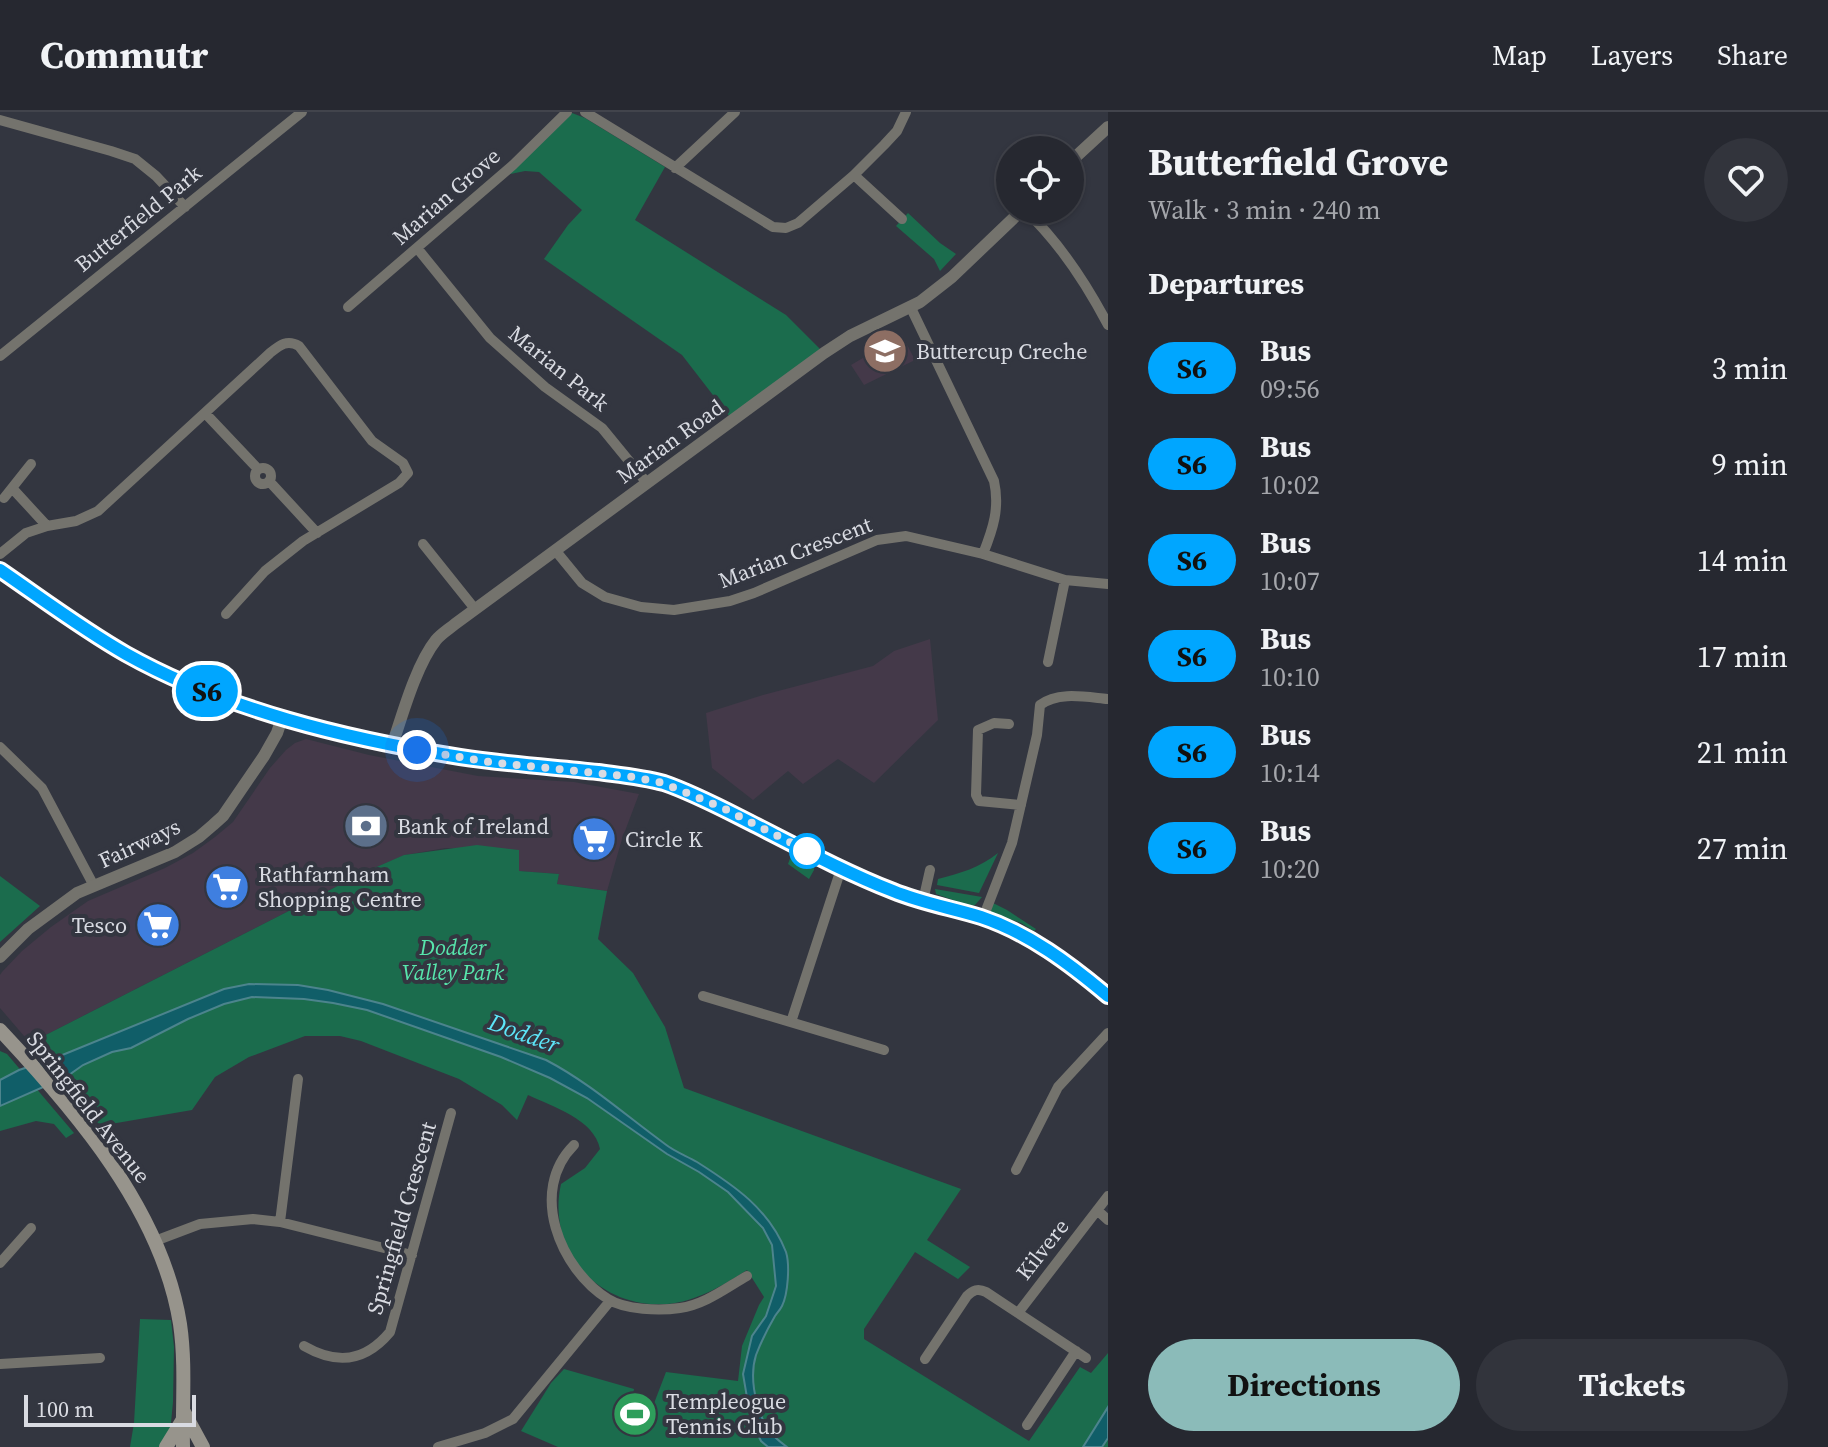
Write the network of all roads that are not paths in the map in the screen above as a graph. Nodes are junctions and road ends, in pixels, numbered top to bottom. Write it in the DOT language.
graph roads {
  1 [pos="302,112"];
  2 [pos="567,112"];
  3 [pos="585,112"];
  4 [pos="735,112"];
  5 [pos="906,112"];
  6 [pos="0,120"];
  7 [pos="1108,127"];
  8 [pos="1084,149"];
  9 [pos="675,168"];
  10 [pos="854,175"];
  11 [pos="185,207"];
  12 [pos="902,219"];
  13 [pos="1009,224"];
  14 [pos="1039,224"];
  15 [pos="417,248"];
  16 [pos="348,307"];
  17 [pos="911,308"];
  18 [pos="1108,325"];
  19 [pos="0,356"];
  20 [pos="205,413"];
  21 [pos="31,464"];
  22 [pos="647,483"];
  23 [pos="12,488"];
  24 [pos="4,498"];
  25 [pos="47,526"];
  26 [pos="317,533"];
  27 [pos="423,544"];
  28 [pos="555,550"];
  29 [pos="983,554"];
  30 [pos="0,557"];
  31 [pos="0,570"];
  32 [pos="1065,580"];
  33 [pos="1108,584"];
  34 [pos="475,609"];
  35 [pos="226,614"];
  36 [pos="1048,662"];
  37 [pos="1108,699"];
  38 [pos="282,718"];
  39 [pos="1009,724"];
  40 [pos="392,746"];
  41 [pos="0,747"];
  42 [pos="1021,805"];
  43 [pos="841,869"];
  44 [pos="930,870"];
  45 [pos="94,886"];
  46 [pos="923,901"];
  47 [pos="983,918"];
  48 [pos="0,957"];
  49 [pos="703,996"];
  50 [pos="1108,997"];
  51 [pos="791,1022"];
  52 [pos="0,1030"];
  53 [pos="1108,1033"];
  54 [pos="884,1050"];
  55 [pos="298,1079"];
  56 [pos="451,1113"];
  57 [pos="574,1145"];
  58 [pos="1016,1170"];
  59 [pos="1108,1196"];
  60 [pos="1097,1210"];
  61 [pos="1108,1220"];
  62 [pos="280,1222"];
  63 [pos="31,1228"];
  64 [pos="155,1241"];
  65 [pos="412,1255"];
  66 [pos="0,1263"];
  67 [pos="747,1276"];
  68 [pos="610,1301"];
  69 [pos="1018,1313"];
  70 [pos="304,1346"];
  71 [pos="100,1358"];
  72 [pos="925,1359"];
  73 [pos="0,1364"];
  74 [pos="183,1415"];
  75 [pos="1027,1425"];
  76 [pos="166,1447"];
  77 [pos="183,1447"];
  78 [pos="203,1447"];
  79 [pos="438,1447"];
  1 -- 11 [label="street, Butterfield Park"];
  2 -- 15 [label="street, Marian Grove"];
  3 -- 9 [label="street"];
  4 -- 9 [label="street"];
  5 -- 10 [label="street"];
  6 -- 11 [label="street"];
  7 -- 8 [label="street"];
  9 -- 10 [label="street"];
  10 -- 12 [label="street"];
  11 -- 19 [label="street, Butterfield Park"];
  13 -- 17 [label="street, Marian Road"];
  14 -- 18 [label="street"];
  15 -- 16 [label="street, Marian Grove"];
  15 -- 22 [label="street, Marian Park"];
  17 -- 22 [label="street, Marian Road"];
  17 -- 29 [label="street"];
  20 -- 25 [label="street"];
  20 -- 26 [label="street"];
  20 -- 26 [label="street"];
  21 -- 23 [label="street"];
  22 -- 28 [label="street, Marian Road"];
  23 -- 24 [label="street"];
  23 -- 25 [label="street"];
  25 -- 30 [label="street"];
  26 -- 35 [label="street"];
  27 -- 34 [label="street"];
  28 -- 29 [label="street, Marian Crescent"];
  28 -- 34 [label="street, Marian Road"];
  29 -- 32 [label="street, Marian Crescent"];
  31 -- 38 [label="main road"];
  32 -- 33 [label="street, Marian Crescent"];
  32 -- 36 [label="street"];
  34 -- 40 [label="street, Marian Road"];
  37 -- 42 [label="street"];
  38 -- 40 [label="main road"];
  38 -- 45 [label="street, Fairways"];
  39 -- 42 [label="street"];
  40 -- 43 [label="main road"];
  41 -- 45 [label="street, Fairways"];
  42 -- 47 [label="street"];
  43 -- 46 [label="main road"];
  43 -- 51 [label="street"];
  44 -- 46 [label="street"];
  45 -- 48 [label="street, Fairways"];
  46 -- 47 [label="main road"];
  47 -- 50 [label="main road"];
  49 -- 51 [label="street"];
  51 -- 54 [label="street"];
  52 -- 64 [label="main road, Springfield Avenue"];
  53 -- 58 [label="street"];
  55 -- 62 [label="street"];
  56 -- 65 [label="street, Springfield Crescent"];
  57 -- 68 [label="street"];
  59 -- 60 [label="street, Kilvere"];
  60 -- 61 [label="street, Kilvere"];
  60 -- 69 [label="street, Kilvere"];
  62 -- 64 [label="street"];
  62 -- 65 [label="street"];
  63 -- 66 [label="street"];
  64 -- 74 [label="main road, Springfield Avenue"];
  65 -- 70 [label="street, Springfield Crescent"];
  67 -- 68 [label="street"];
  68 -- 79 [label="street"];
  69 -- 72 [label="street, Kilvere"];
  69 -- 75 [label="street, Kilvere"];
  71 -- 73 [label="street"];
  74 -- 76 [label="main road"];
  74 -- 77 [label="main road, Springfield Avenue"];
  74 -- 78 [label="main road"];
}
